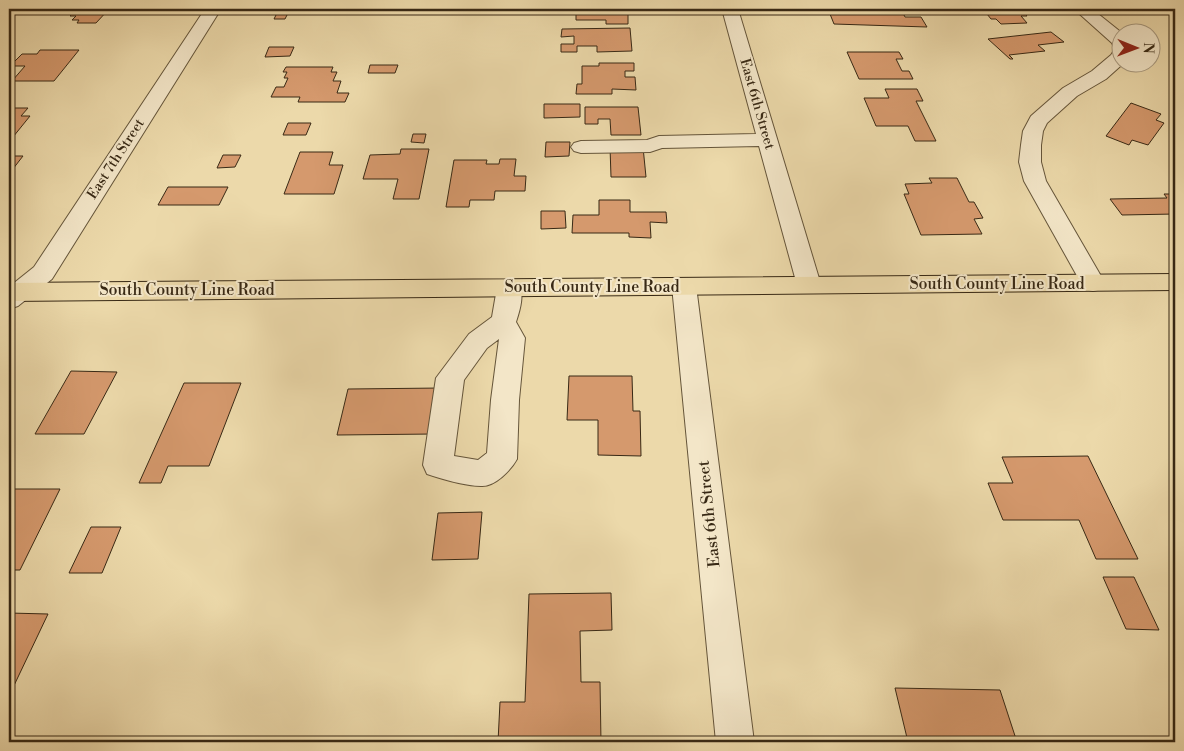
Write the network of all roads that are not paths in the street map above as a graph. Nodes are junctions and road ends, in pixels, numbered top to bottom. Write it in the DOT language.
graph roads {
  1 [pos="213,9"];
  2 [pos="730,9"];
  3 [pos="1082,9"];
  4 [pos="1112,33"];
  5 [pos="1112,64"];
  6 [pos="768,140"];
  7 [pos="580,143"];
  8 [pos="1175,282"];
  9 [pos="1093,283"];
  10 [pos="809,285"];
  11 [pos="684,286"];
  12 [pos="510,288"];
  13 [pos="12,294"];
  14 [pos="503,322"];
  15 [pos="735,742"];
  1 -- 13 [label="street, East 7th Street"];
  2 -- 6 [label="street, East 6th Street"];
  3 -- 4 [label="street"];
  5 -- 9 [label="street"];
  6 -- 7 [label="street"];
  6 -- 10 [label="street, East 6th Street"];
  8 -- 9 [label="main road, South County Line Road"];
  9 -- 10 [label="main road, South County Line Road"];
  10 -- 11 [label="main road, South County Line Road"];
  11 -- 12 [label="main road, South County Line Road"];
  11 -- 15 [label="street, East 6th Street"];
  12 -- 13 [label="main road, South County Line Road"];
  12 -- 14 [label="street"];
  14 -- 14 [label="street"];
}
